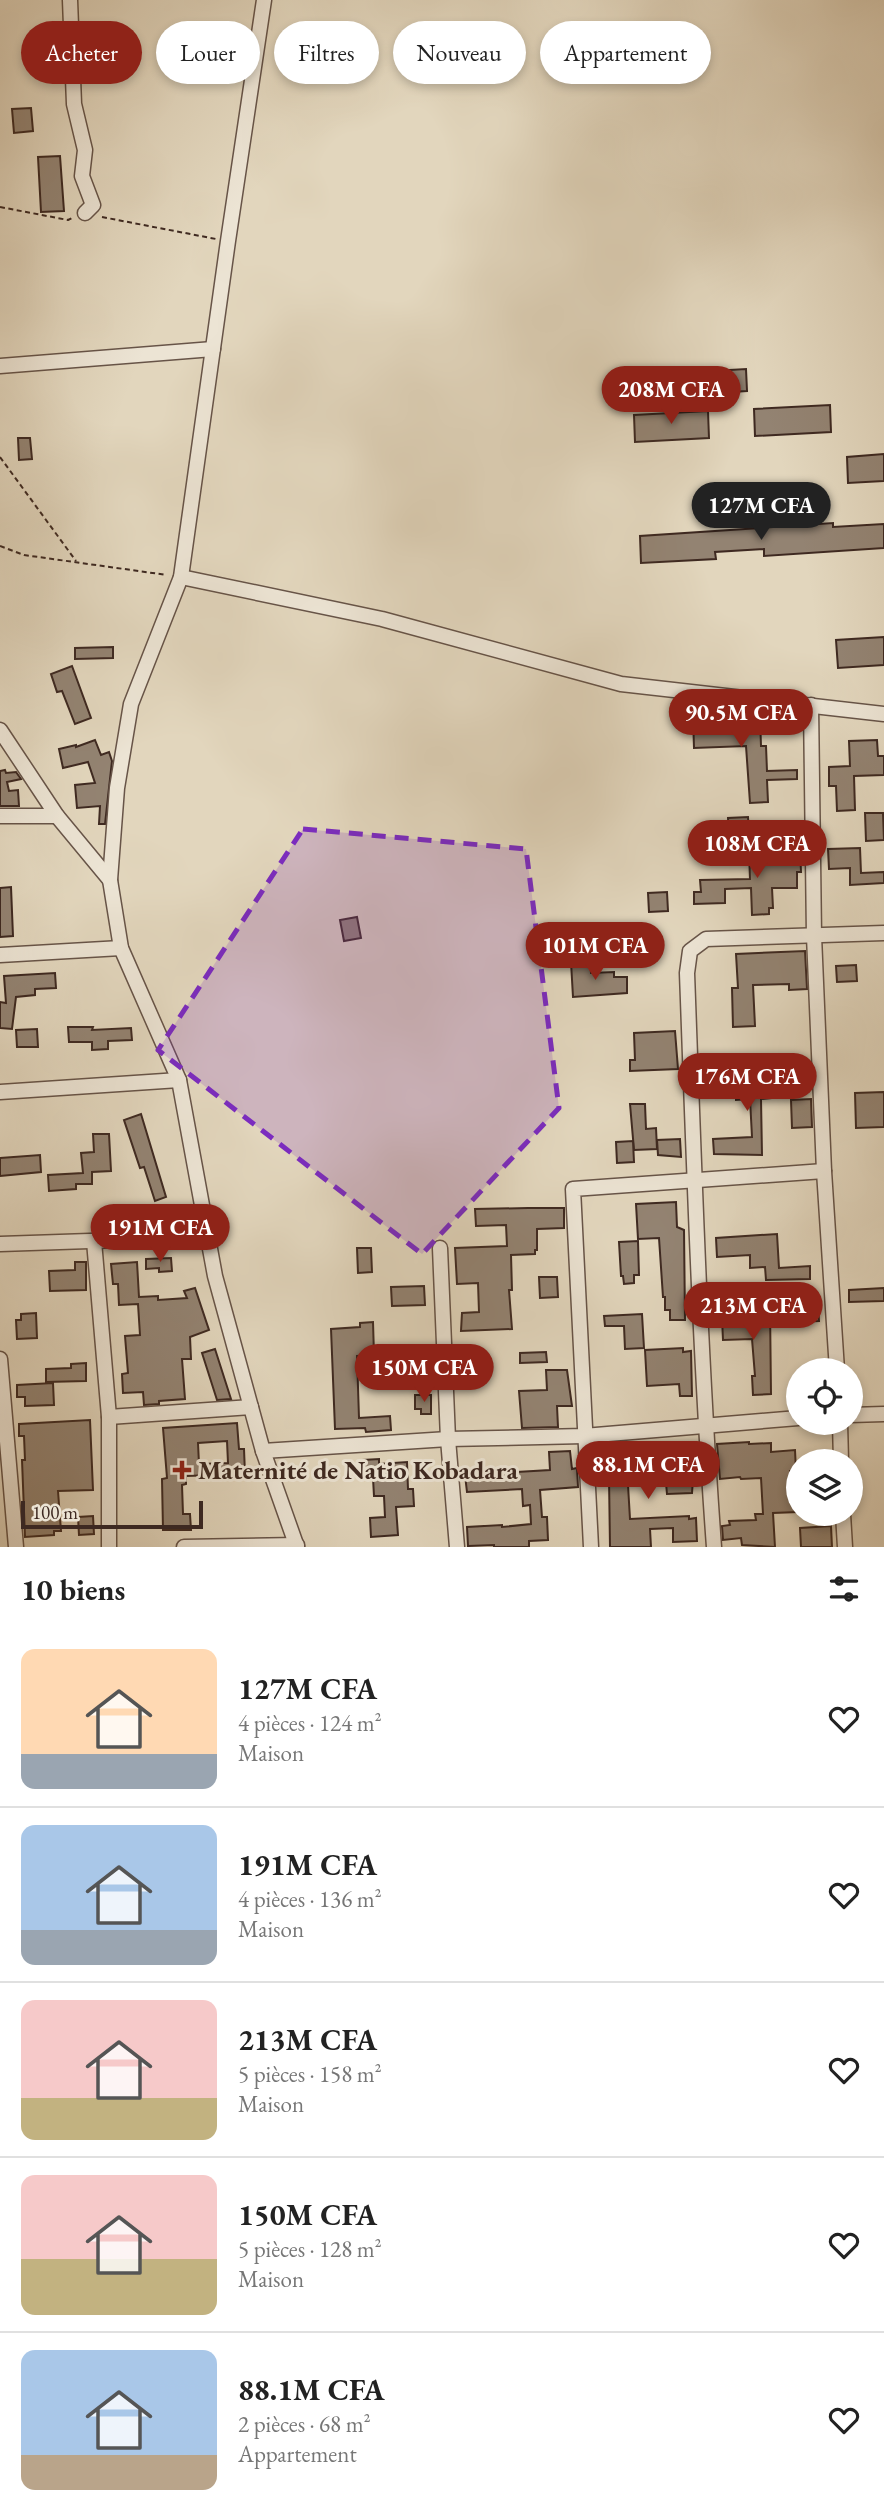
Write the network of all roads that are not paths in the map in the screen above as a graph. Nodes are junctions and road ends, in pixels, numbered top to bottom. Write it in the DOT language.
graph roads {
  1 [pos="70,0"];
  2 [pos="264,0"];
  3 [pos="85,213"];
  4 [pos="213,349"];
  5 [pos="0,366"];
  6 [pos="181,577"];
  7 [pos="811,705"];
  8 [pos="884,714"];
  9 [pos="0,730"];
  10 [pos="0,816"];
  11 [pos="57,816"];
  12 [pos="110,880"];
  13 [pos="884,933"];
  14 [pos="814,936"];
  15 [pos="121,947"];
  16 [pos="0,954"];
  17 [pos="179,1080"];
  18 [pos="0,1093"];
  19 [pos="824,1171"];
  20 [pos="695,1181"];
  21 [pos="209,1237"];
  22 [pos="94,1241"];
  23 [pos="0,1244"];
  24 [pos="440,1248"];
  25 [pos="835,1358"];
  26 [pos="0,1360"];
  27 [pos="251,1407"];
  28 [pos="884,1414"];
  29 [pos="863,1415"];
  30 [pos="109,1417"];
  31 [pos="786,1419"];
  32 [pos="705,1426"];
  33 [pos="584,1436"];
  34 [pos="448,1439"];
  35 [pos="263,1451"];
  36 [pos="844,1526"];
  37 [pos="297,1546"];
  38 [pos="16,1547"];
  39 [pos="109,1547"];
  40 [pos="184,1547"];
  41 [pos="457,1547"];
  42 [pos="591,1547"];
  43 [pos="714,1547"];
  44 [pos="845,1547"];
  1 -- 3 [label="street"];
  2 -- 4 [label="street"];
  4 -- 5 [label="street"];
  4 -- 6 [label="street"];
  6 -- 7 [label="street"];
  6 -- 12 [label="street"];
  7 -- 8 [label="street"];
  7 -- 14 [label="street"];
  9 -- 11 [label="street"];
  10 -- 11 [label="street"];
  11 -- 12 [label="street"];
  12 -- 15 [label="street"];
  13 -- 14 [label="street"];
  14 -- 19 [label="street"];
  14 -- 20 [label="street"];
  15 -- 16 [label="street"];
  15 -- 17 [label="street"];
  17 -- 18 [label="street"];
  17 -- 21 [label="street"];
  19 -- 20 [label="street"];
  19 -- 25 [label="street"];
  20 -- 32 [label="street"];
  20 -- 33 [label="street"];
  21 -- 22 [label="street"];
  21 -- 27 [label="street"];
  22 -- 23 [label="street"];
  22 -- 30 [label="street"];
  24 -- 34 [label="street"];
  26 -- 38 [label="street"];
  27 -- 30 [label="street"];
  27 -- 35 [label="street"];
  28 -- 29 [label="street"];
  30 -- 39 [label="street"];
  31 -- 32 [label="street"];
  32 -- 33 [label="street"];
  32 -- 43 [label="street"];
  33 -- 34 [label="street"];
  33 -- 42 [label="street"];
  34 -- 35 [label="street"];
  34 -- 41 [label="street"];
  35 -- 37 [label="street"];
  36 -- 44 [label="street"];
  37 -- 40 [label="street"];
}
